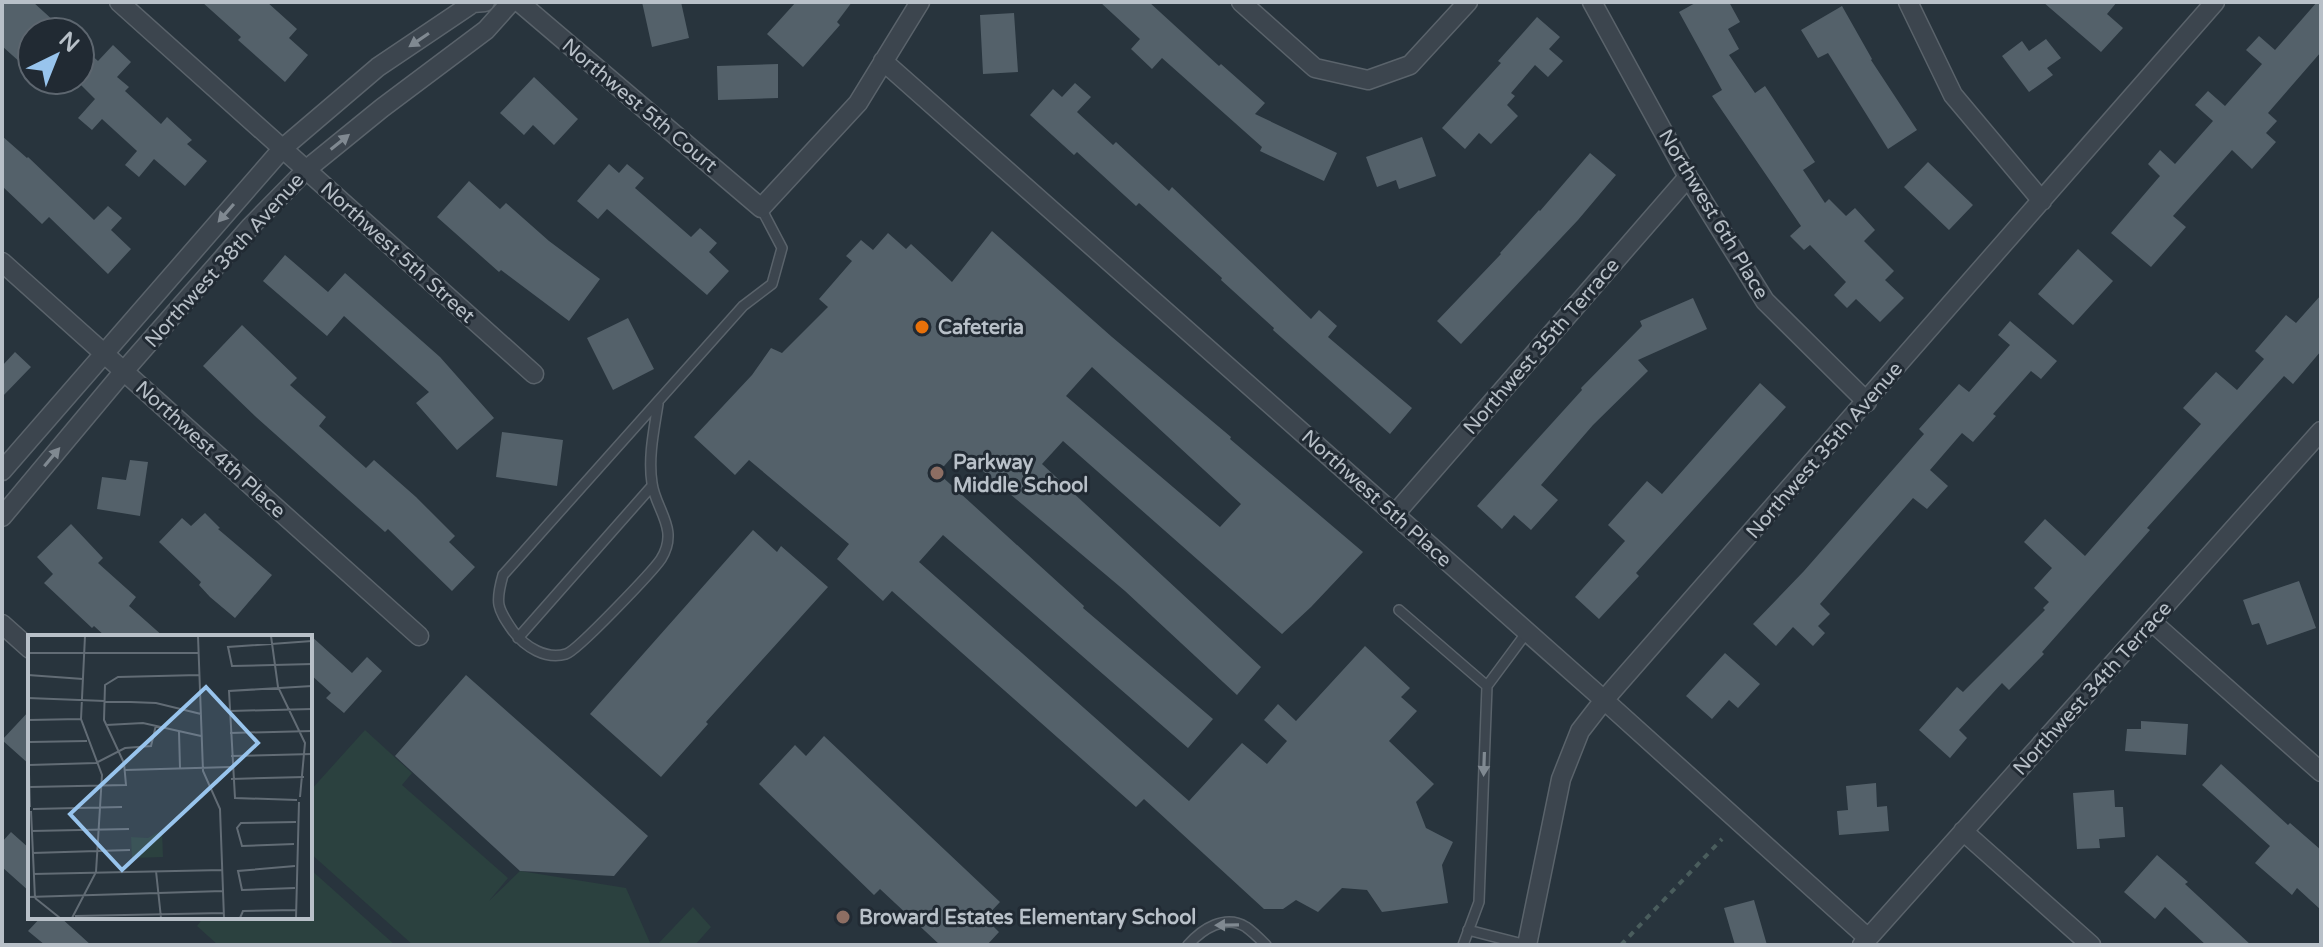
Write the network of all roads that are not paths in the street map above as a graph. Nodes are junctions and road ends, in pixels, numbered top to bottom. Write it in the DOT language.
graph roads {
  1 [pos="119,2"];
  2 [pos="485,2"];
  3 [pos="511,2"];
  4 [pos="519,2"];
  5 [pos="920,2"];
  6 [pos="1241,2"];
  7 [pos="1468,2"];
  8 [pos="1592,2"];
  9 [pos="1908,2"];
  10 [pos="2215,2"];
  11 [pos="883,61"];
  12 [pos="283,148"];
  13 [pos="307,169"];
  14 [pos="1688,177"];
  15 [pos="2042,201"];
  16 [pos="761,208"];
  17 [pos="2,262"];
  18 [pos="105,353"];
  19 [pos="124,371"];
  20 [pos="534,374"];
  21 [pos="1867,402"];
  22 [pos="658,404"];
  23 [pos="2321,431"];
  24 [pos="2,471"];
  25 [pos="652,486"];
  26 [pos="1395,514"];
  27 [pos="2,517"];
  28 [pos="1399,610"];
  29 [pos="2152,622"];
  30 [pos="2,624"];
  31 [pos="1527,632"];
  32 [pos="419,636"];
  33 [pos="518,638"];
  34 [pos="28,647"];
  35 [pos="1487,686"];
  36 [pos="1604,700"];
  37 [pos="2321,772"];
  38 [pos="1963,831"];
  39 [pos="1468,930"];
  40 [pos="1865,942"];
  41 [pos="1188,945"];
  42 [pos="1266,945"];
  43 [pos="1463,945"];
  44 [pos="1527,945"];
  45 [pos="2091,945"];
  1 -- 12 [label="street, Northwest 5th Street"];
  2 -- 12 [label="street, Northwest 38th Avenue, one-way"];
  13 -- 3 [label="street, Northwest 38th Avenue, one-way"];
  4 -- 16 [label="street, Northwest 5th Court"];
  5 -- 11 [label="street"];
  6 -- 7 [label="street"];
  8 -- 14 [label="street, Northwest 6th Place"];
  9 -- 15 [label="street"];
  10 -- 15 [label="street, Northwest 35th Avenue"];
  11 -- 16 [label="street"];
  11 -- 26 [label="street, Northwest 5th Place"];
  12 -- 13 [label="street, Northwest 5th Street"];
  12 -- 18 [label="street, Northwest 38th Avenue, one-way"];
  13 -- 19 [label="street, Northwest 38th Avenue"];
  13 -- 20 [label="street, Northwest 5th Street"];
  14 -- 21 [label="street, Northwest 6th Place"];
  14 -- 26 [label="street, Northwest 35th Terrace"];
  15 -- 21 [label="street, Northwest 35th Avenue"];
  16 -- 22 [label="lane"];
  17 -- 18 [label="street, Northwest 4th Place"];
  18 -- 19 [label="street, Northwest 4th Place"];
  18 -- 24 [label="street, Northwest 38th Avenue"];
  27 -- 19 [label="street, Northwest 38th Avenue, one-way"];
  19 -- 32 [label="street, Northwest 4th Place"];
  21 -- 36 [label="street, Northwest 35th Avenue"];
  22 -- 25 [label="lane"];
  22 -- 33 [label="lane"];
  23 -- 29 [label="street, Northwest 34th Terrace"];
  25 -- 33 [label="lane"];
  25 -- 33 [label="lane"];
  26 -- 31 [label="street, Northwest 5th Place"];
  28 -- 35 [label="lane"];
  29 -- 37 [label="street"];
  29 -- 38 [label="street, Northwest 34th Terrace"];
  30 -- 34 [label="street"];
  31 -- 35 [label="lane"];
  31 -- 36 [label="street, Northwest 5th Place"];
  35 -- 39 [label="lane, one-way"];
  36 -- 40 [label="street, Northwest 5th Place"];
  36 -- 44 [label="street, Northwest 35th Avenue"];
  38 -- 40 [label="street, Northwest 34th Terrace"];
  38 -- 45 [label="street"];
  39 -- 43 [label="lane"];
  39 -- 44 [label="lane"];
  42 -- 41 [label="lane, one-way"];
}
